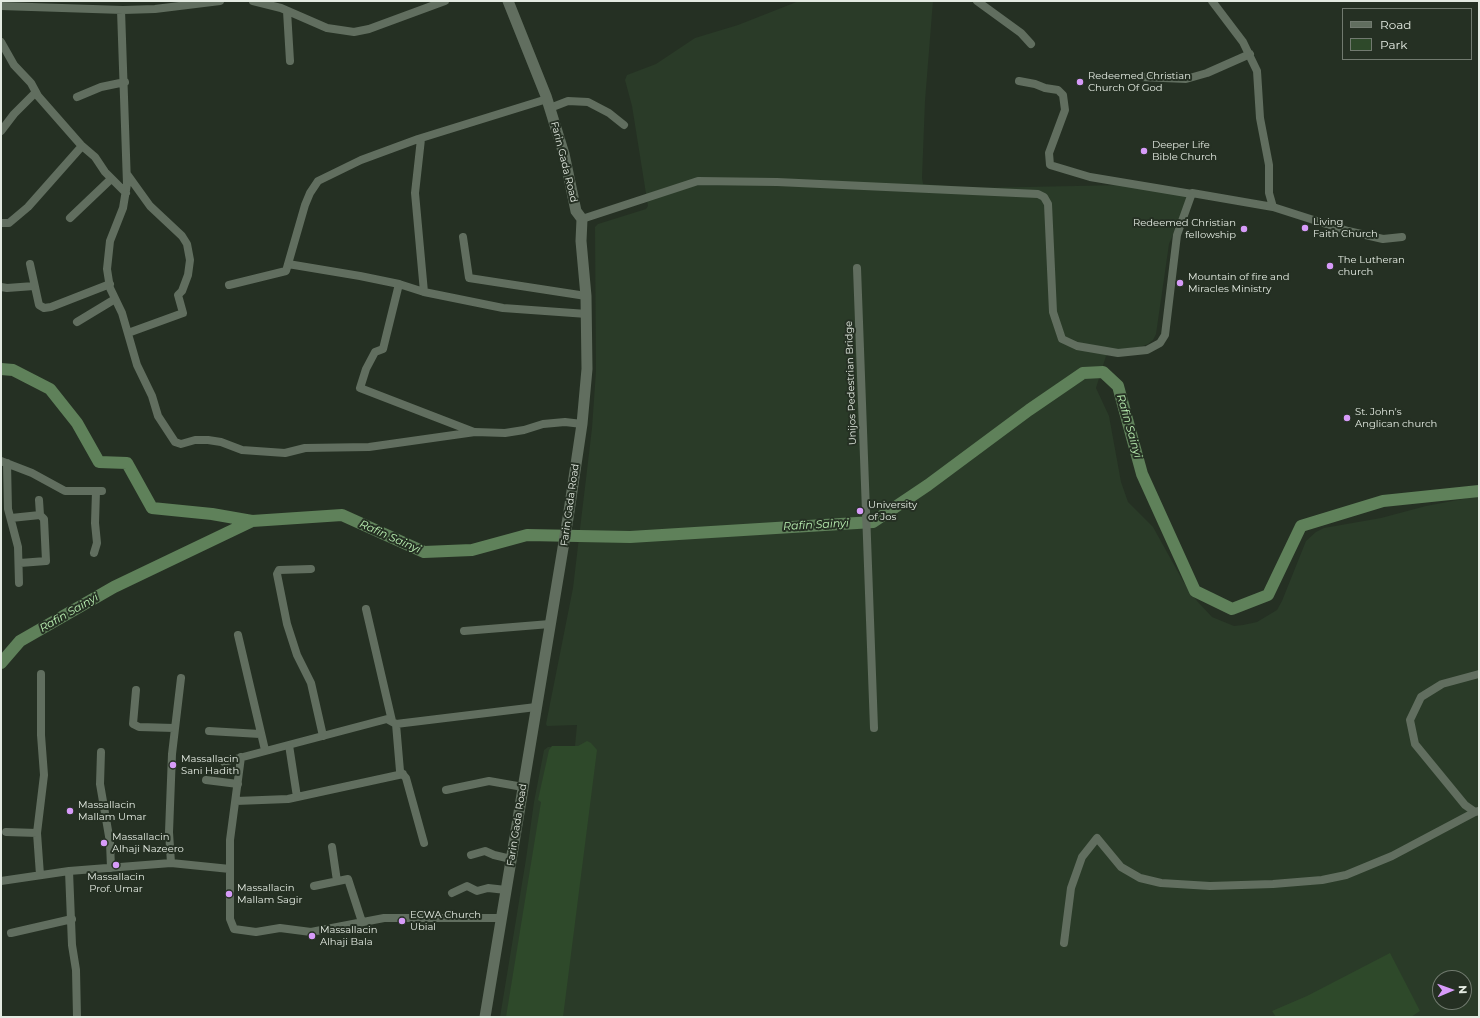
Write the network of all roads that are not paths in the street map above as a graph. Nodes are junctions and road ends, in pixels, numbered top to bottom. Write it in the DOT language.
graph roads {
  1 [pos="220,1"];
  2 [pos="253,1"];
  3 [pos="445,1"];
  4 [pos="508,1"];
  5 [pos="977,1"];
  6 [pos="1212,1"];
  7 [pos="36,5"];
  8 [pos="1,6"];
  9 [pos="122,10"];
  10 [pos="287,11"];
  11 [pos="1,42"];
  12 [pos="1032,44"];
  13 [pos="1250,54"];
  14 [pos="290,61"];
  15 [pos="1140,77"];
  16 [pos="1019,81"];
  17 [pos="125,82"];
  18 [pos="36,92"];
  19 [pos="77,98"];
  20 [pos="549,103"];
  21 [pos="624,125"];
  22 [pos="1,131"];
  23 [pos="420,139"];
  24 [pos="82,146"];
  25 [pos="127,174"];
  26 [pos="111,178"];
  27 [pos="126,193"];
  28 [pos="1192,194"];
  29 [pos="1273,208"];
  30 [pos="70,218"];
  31 [pos="582,219"];
  32 [pos="1,223"];
  33 [pos="463,237"];
  34 [pos="1402,237"];
  35 [pos="30,264"];
  36 [pos="288,264"];
  37 [pos="857,268"];
  38 [pos="110,284"];
  39 [pos="399,284"];
  40 [pos="230,285"];
  41 [pos="34,286"];
  42 [pos="1,287"];
  43 [pos="424,292"];
  44 [pos="586,296"];
  45 [pos="115,299"];
  46 [pos="586,314"];
  47 [pos="77,322"];
  48 [pos="128,333"];
  49 [pos="582,424"];
  50 [pos="474,432"];
  51 [pos="4,462"];
  52 [pos="39,500"];
  53 [pos="40,514"];
  54 [pos="10,518"];
  55 [pos="94,553"];
  56 [pos="20,563"];
  57 [pos="310,569"];
  58 [pos="19,583"];
  59 [pos="366,609"];
  60 [pos="550,624"];
  61 [pos="464,631"];
  62 [pos="238,635"];
  63 [pos="41,674"];
  64 [pos="1479,674"];
  65 [pos="181,678"];
  66 [pos="136,690"];
  67 [pos="536,707"];
  68 [pos="394,722"];
  69 [pos="174,728"];
  70 [pos="874,728"];
  71 [pos="209,731"];
  72 [pos="260,734"];
  73 [pos="323,736"];
  74 [pos="289,745"];
  75 [pos="265,750"];
  76 [pos="101,752"];
  77 [pos="241,757"];
  78 [pos="224,762"];
  79 [pos="403,774"];
  80 [pos="206,780"];
  81 [pos="238,784"];
  82 [pos="523,787"];
  83 [pos="446,790"];
  84 [pos="297,797"];
  85 [pos="236,801"];
  86 [pos="1477,811"];
  87 [pos="6,832"];
  88 [pos="37,833"];
  89 [pos="424,843"];
  90 [pos="332,847"];
  91 [pos="471,855"];
  92 [pos="511,859"];
  93 [pos="171,863"];
  94 [pos="111,868"];
  95 [pos="230,869"];
  96 [pos="69,871"];
  97 [pos="40,876"];
  98 [pos="1,881"];
  99 [pos="337,881"];
  100 [pos="314,886"];
  101 [pos="506,890"];
  102 [pos="452,893"];
  103 [pos="72,918"];
  104 [pos="501,918"];
  105 [pos="362,922"];
  106 [pos="11,933"];
  107 [pos="1064,944"];
  108 [pos="77,1017"];
  109 [pos="485,1017"];
  1 -- 9 [label="street"];
  2 -- 10 [label="street"];
  3 -- 10 [label="street"];
  4 -- 20 [label="main road, Farin Gada Road"];
  5 -- 12 [label="street"];
  6 -- 13 [label="street"];
  7 -- 8 [label="street"];
  7 -- 9 [label="street"];
  9 -- 17 [label="street"];
  10 -- 14 [label="street"];
  11 -- 18 [label="street"];
  13 -- 15 [label="street"];
  13 -- 29 [label="street"];
  16 -- 28 [label="street"];
  17 -- 19 [label="street"];
  17 -- 25 [label="street"];
  18 -- 22 [label="street"];
  18 -- 24 [label="street"];
  20 -- 21 [label="street"];
  20 -- 23 [label="street"];
  20 -- 31 [label="main road, Farin Gada Road"];
  23 -- 36 [label="street"];
  23 -- 43 [label="street"];
  24 -- 26 [label="street"];
  24 -- 32 [label="street"];
  25 -- 27 [label="street"];
  25 -- 48 [label="street"];
  26 -- 27 [label="street"];
  26 -- 30 [label="street"];
  27 -- 38 [label="street"];
  28 -- 29 [label="street"];
  28 -- 31 [label="street"];
  29 -- 34 [label="street"];
  31 -- 44 [label="main road, Farin Gada Road"];
  33 -- 44 [label="street"];
  35 -- 41 [label="street"];
  36 -- 39 [label="street"];
  36 -- 40 [label="street"];
  37 -- 70 [label="street, Unijos Pedestrian Bridge"];
  38 -- 41 [label="street"];
  38 -- 45 [label="street"];
  39 -- 43 [label="street"];
  39 -- 50 [label="street"];
  41 -- 42 [label="street"];
  43 -- 46 [label="street"];
  44 -- 46 [label="main road, Farin Gada Road"];
  45 -- 47 [label="street"];
  45 -- 48 [label="street"];
  46 -- 49 [label="main road, Farin Gada Road"];
  48 -- 50 [label="street"];
  49 -- 50 [label="street"];
  49 -- 60 [label="main road, Farin Gada Road"];
  51 -- 54 [label="street"];
  51 -- 55 [label="street"];
  52 -- 53 [label="street"];
  53 -- 54 [label="street"];
  53 -- 56 [label="street"];
  54 -- 56 [label="street"];
  56 -- 58 [label="street"];
  57 -- 73 [label="street"];
  59 -- 68 [label="street"];
  60 -- 61 [label="street"];
  60 -- 67 [label="main road, Farin Gada Road"];
  62 -- 72 [label="street"];
  63 -- 88 [label="street"];
  64 -- 86 [label="street"];
  65 -- 69 [label="street"];
  66 -- 69 [label="street"];
  67 -- 68 [label="street"];
  67 -- 82 [label="main road, Farin Gada Road"];
  68 -- 73 [label="street"];
  68 -- 79 [label="street"];
  69 -- 93 [label="street"];
  71 -- 72 [label="street"];
  72 -- 75 [label="street"];
  73 -- 74 [label="street"];
  74 -- 75 [label="street"];
  74 -- 84 [label="street"];
  75 -- 77 [label="street"];
  76 -- 94 [label="street"];
  77 -- 78 [label="street"];
  77 -- 81 [label="street"];
  79 -- 84 [label="street"];
  79 -- 89 [label="street"];
  80 -- 81 [label="street"];
  81 -- 85 [label="street"];
  82 -- 83 [label="street"];
  82 -- 92 [label="main road, Farin Gada Road"];
  84 -- 85 [label="street"];
  85 -- 95 [label="street"];
  86 -- 107 [label="street"];
  87 -- 88 [label="street"];
  88 -- 97 [label="street"];
  90 -- 99 [label="street"];
  91 -- 92 [label="street"];
  92 -- 101 [label="main road, Farin Gada Road"];
  93 -- 94 [label="street"];
  93 -- 95 [label="street"];
  94 -- 96 [label="street"];
  95 -- 105 [label="street"];
  96 -- 97 [label="street"];
  96 -- 103 [label="street"];
  97 -- 98 [label="street"];
  99 -- 100 [label="street"];
  99 -- 105 [label="street"];
  101 -- 102 [label="street"];
  101 -- 104 [label="main road, Farin Gada Road"];
  103 -- 106 [label="street"];
  103 -- 108 [label="street"];
  104 -- 105 [label="street"];
  104 -- 109 [label="main road, Farin Gada Road"];
}
